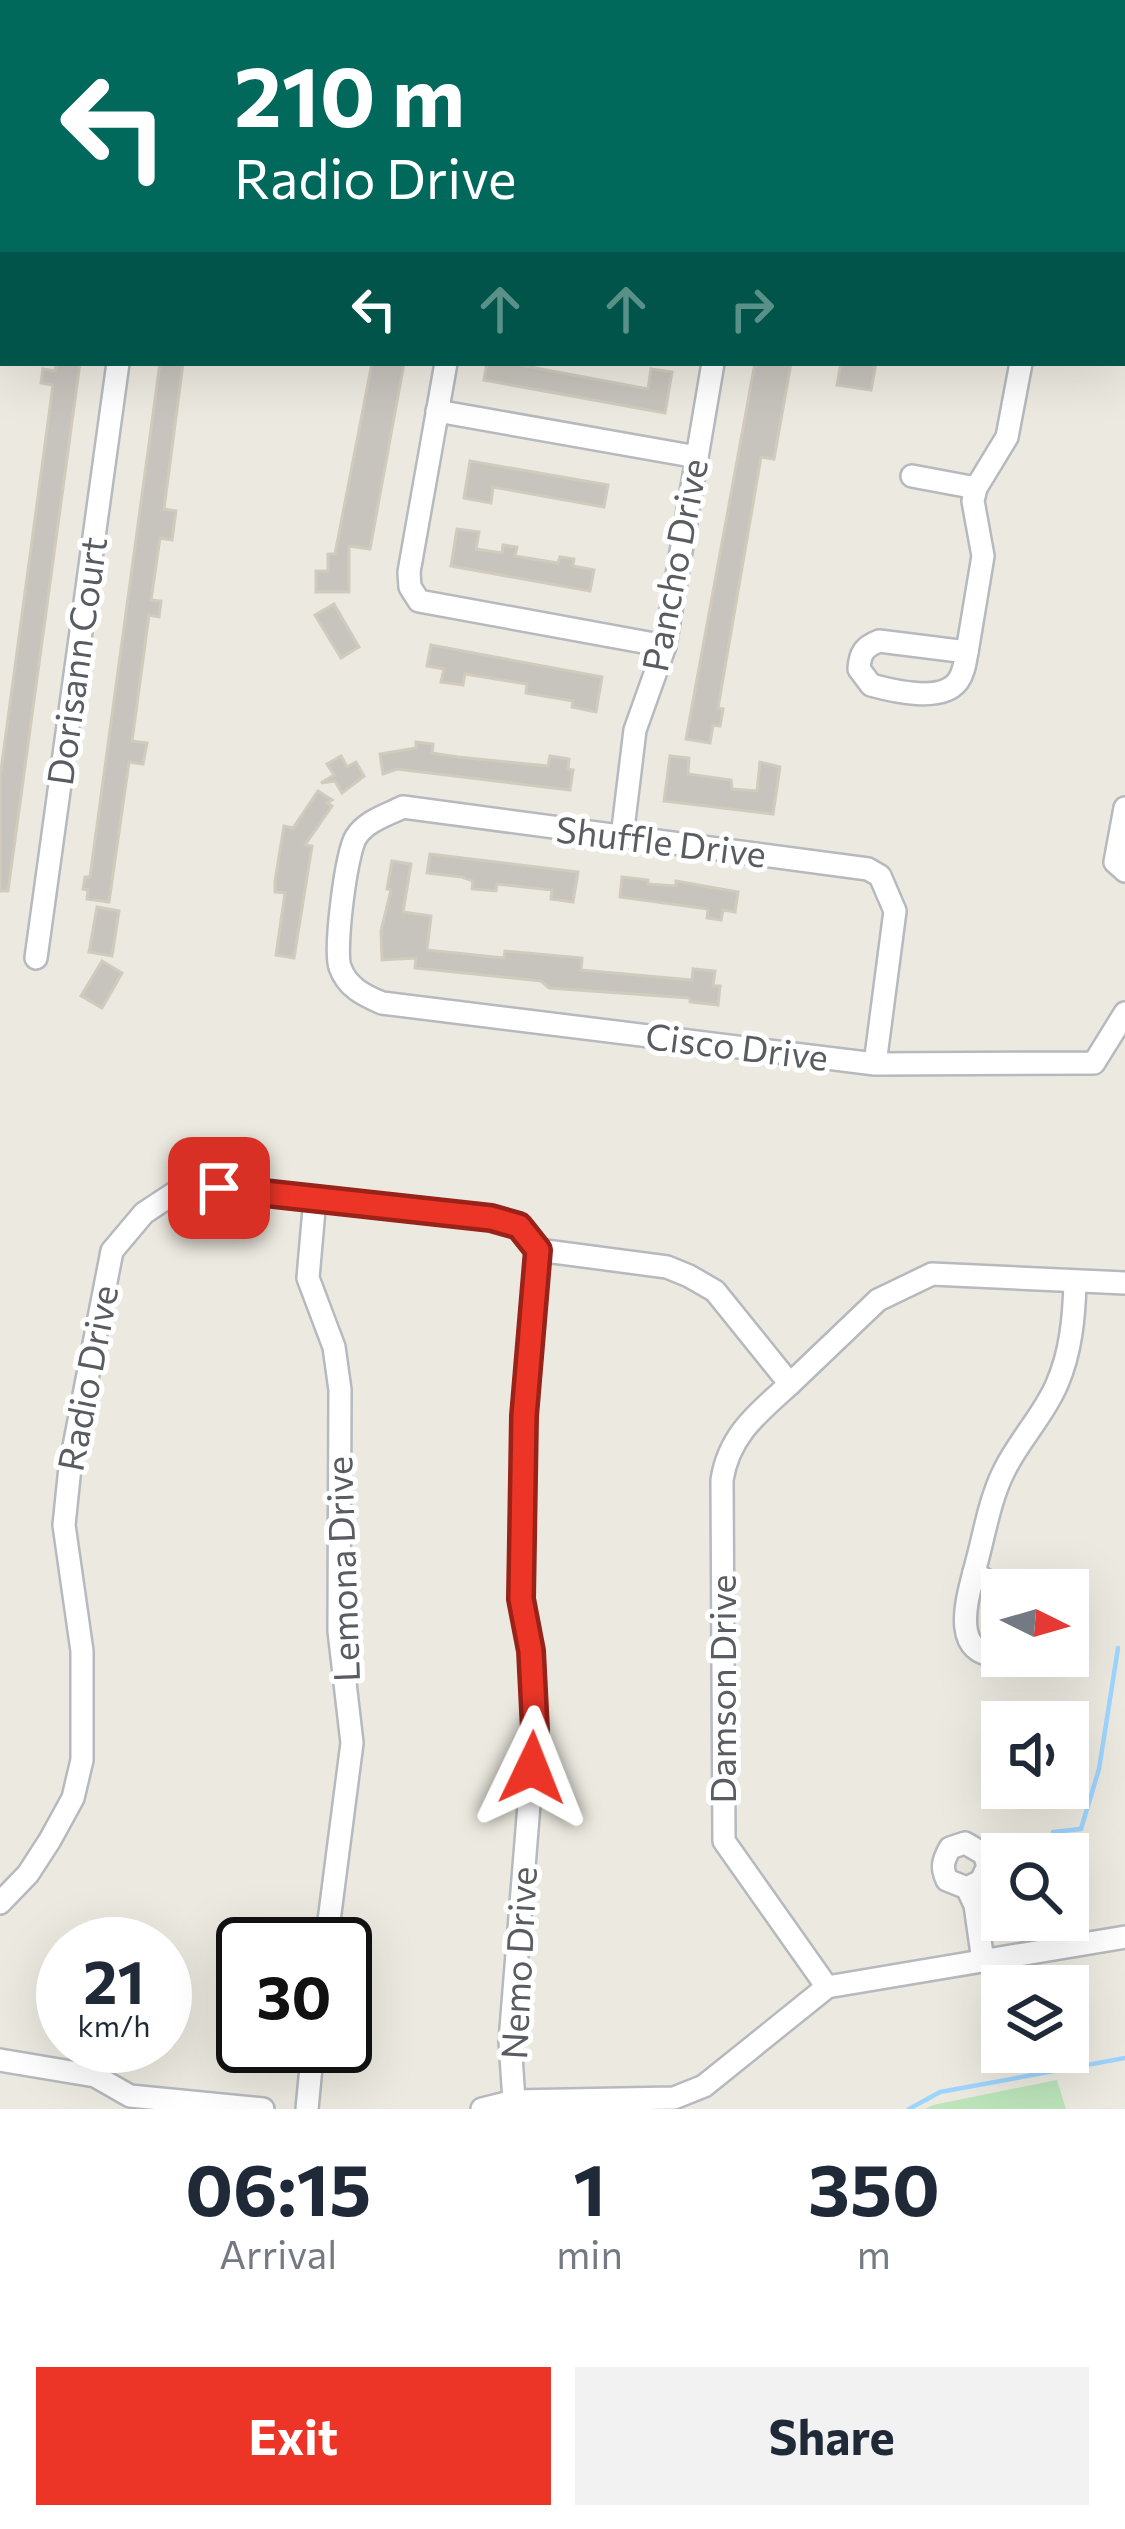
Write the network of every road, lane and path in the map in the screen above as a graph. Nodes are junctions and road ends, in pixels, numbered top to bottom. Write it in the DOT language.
graph roads {
  1 [pos="118,366"];
  2 [pos="445,366"];
  3 [pos="712,366"];
  4 [pos="1020,366"];
  5 [pos="437,411"];
  6 [pos="697,457"];
  7 [pos="913,476"];
  8 [pos="976,488"];
  9 [pos="665,646"];
  10 [pos="967,652"];
  11 [pos="1125,808"];
  12 [pos="622,837"];
  13 [pos="1125,872"];
  14 [pos="36,958"];
  15 [pos="382,1003"];
  16 [pos="1125,1012"];
  17 [pos="875,1064"];
  18 [pos="315,1198"];
  19 [pos="538,1250"];
  20 [pos="1075,1283"];
  21 [pos="1125,1283"];
  22 [pos="790,1384"];
  23 [pos="974,1572"];
  24 [pos="981,1577"];
  25 [pos="981,1651"];
  26 [pos="967,1888"];
  27 [pos="0,1904"];
  28 [pos="329,1917"];
  29 [pos="1125,1937"];
  30 [pos="983,1961"];
  31 [pos="827,1987"];
  32 [pos="0,2060"];
  33 [pos="311,2073"];
  34 [pos="514,2101"];
  35 [pos="262,2109"];
  36 [pos="307,2109"];
  37 [pos="482,2109"];
  1 -- 14 [label="street, Dorisann Court"];
  2 -- 5 [label="street"];
  3 -- 6 [label="street, Pancho Drive"];
  4 -- 8 [label="street"];
  5 -- 6 [label="street"];
  5 -- 9 [label="street"];
  6 -- 9 [label="street, Pancho Drive"];
  7 -- 8 [label="street"];
  8 -- 10 [label="street"];
  9 -- 12 [label="street, Pancho Drive"];
  10 -- 10 [label="street"];
  11 -- 13 [label="street"];
  12 -- 15 [label="street, Shuffle Drive"];
  12 -- 17 [label="street, Shuffle Drive"];
  15 -- 17 [label="street, Cisco Drive"];
  16 -- 17 [label="street, Cisco Drive"];
  18 -- 19 [label="street, Radio Drive"];
  18 -- 27 [label="street, Radio Drive"];
  18 -- 28 [label="street, Lemona Drive"];
  19 -- 22 [label="street, Radio Drive"];
  19 -- 34 [label="street, Nemo Drive"];
  20 -- 21 [label="street"];
  20 -- 22 [label="street"];
  20 -- 25 [label="street"];
  22 -- 31 [label="street, Damson Drive"];
  23 -- 24 [label="street"];
  26 -- 30 [label="street"];
  29 -- 30 [label="street"];
  30 -- 31 [label="street"];
  31 -- 34 [label="street"];
  32 -- 35 [label="street"];
  33 -- 36 [label="street"];
  34 -- 37 [label="street"];
}
